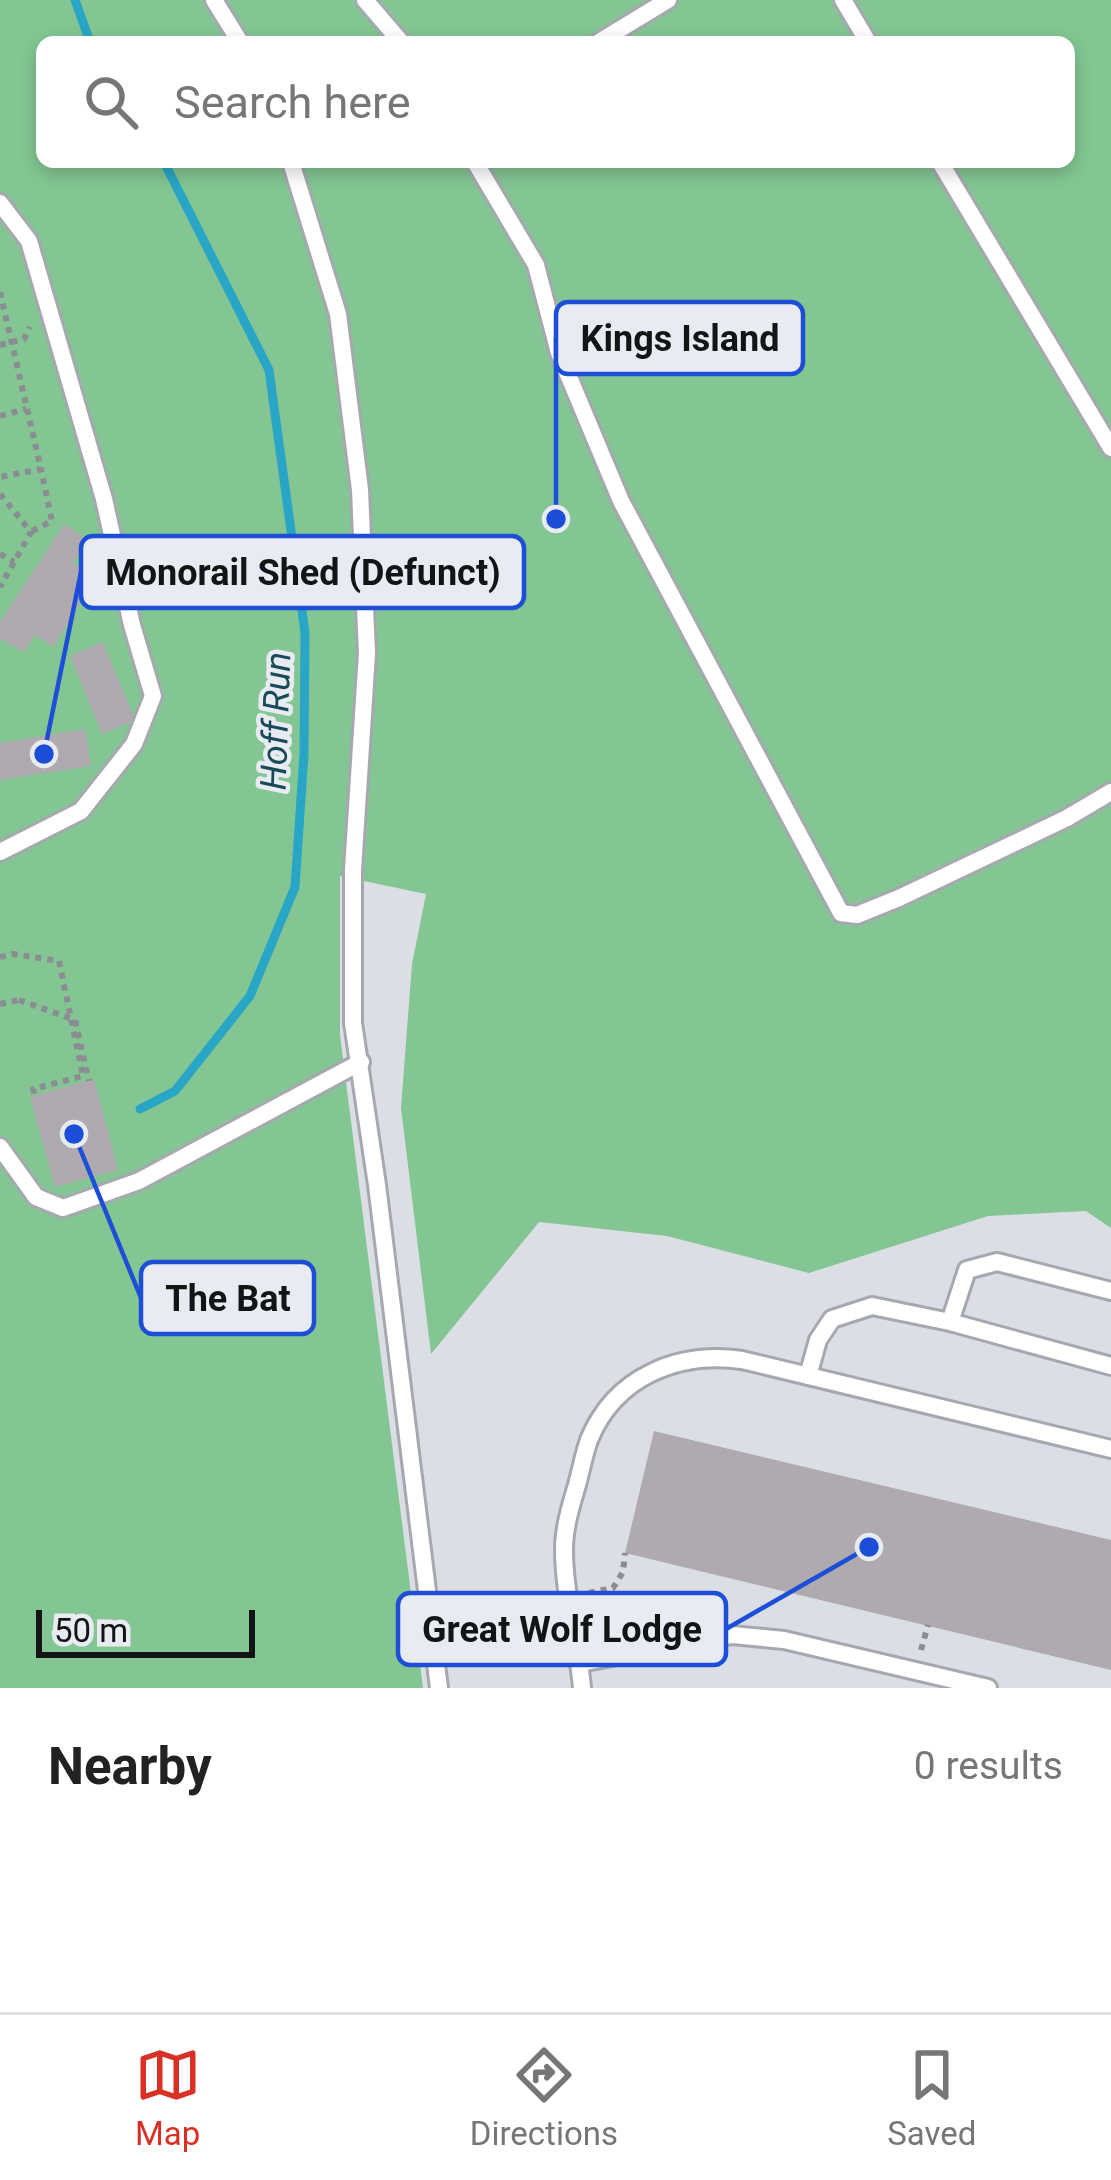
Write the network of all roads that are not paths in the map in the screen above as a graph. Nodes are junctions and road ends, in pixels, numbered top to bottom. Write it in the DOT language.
graph roads {
  1 [pos="214,0"];
  2 [pos="365,0"];
  3 [pos="668,0"];
  4 [pos="843,0"];
  5 [pos="236,36"];
  6 [pos="396,36"];
  7 [pos="609,36"];
  8 [pos="864,36"];
  9 [pos="293,168"];
  10 [pos="479,168"];
  11 [pos="944,168"];
  12 [pos="0,203"];
  13 [pos="1111,448"];
  14 [pos="1111,792"];
  15 [pos="0,852"];
  16 [pos="361,1062"];
  17 [pos="0,1147"];
  18 [pos="1111,1291"];
  19 [pos="950,1322"];
  20 [pos="1111,1366"];
  21 [pos="808,1376"];
  22 [pos="1111,1449"];
  23 [pos="580,1663"];
  24 [pos="439,1688"];
  25 [pos="582,1688"];
  26 [pos="988,1688"];
  1 -- 5 [label="lane"];
  2 -- 6 [label="lane"];
  3 -- 7 [label="lane"];
  4 -- 8 [label="lane"];
  9 -- 16 [label="lane"];
  10 -- 14 [label="lane"];
  11 -- 13 [label="lane"];
  12 -- 15 [label="lane"];
  16 -- 17 [label="lane"];
  16 -- 24 [label="lane"];
  18 -- 19 [label="lane"];
  19 -- 20 [label="lane"];
  19 -- 21 [label="lane"];
  21 -- 22 [label="lane"];
  21 -- 23 [label="lane"];
  23 -- 25 [label="lane"];
  23 -- 26 [label="lane"];
}
